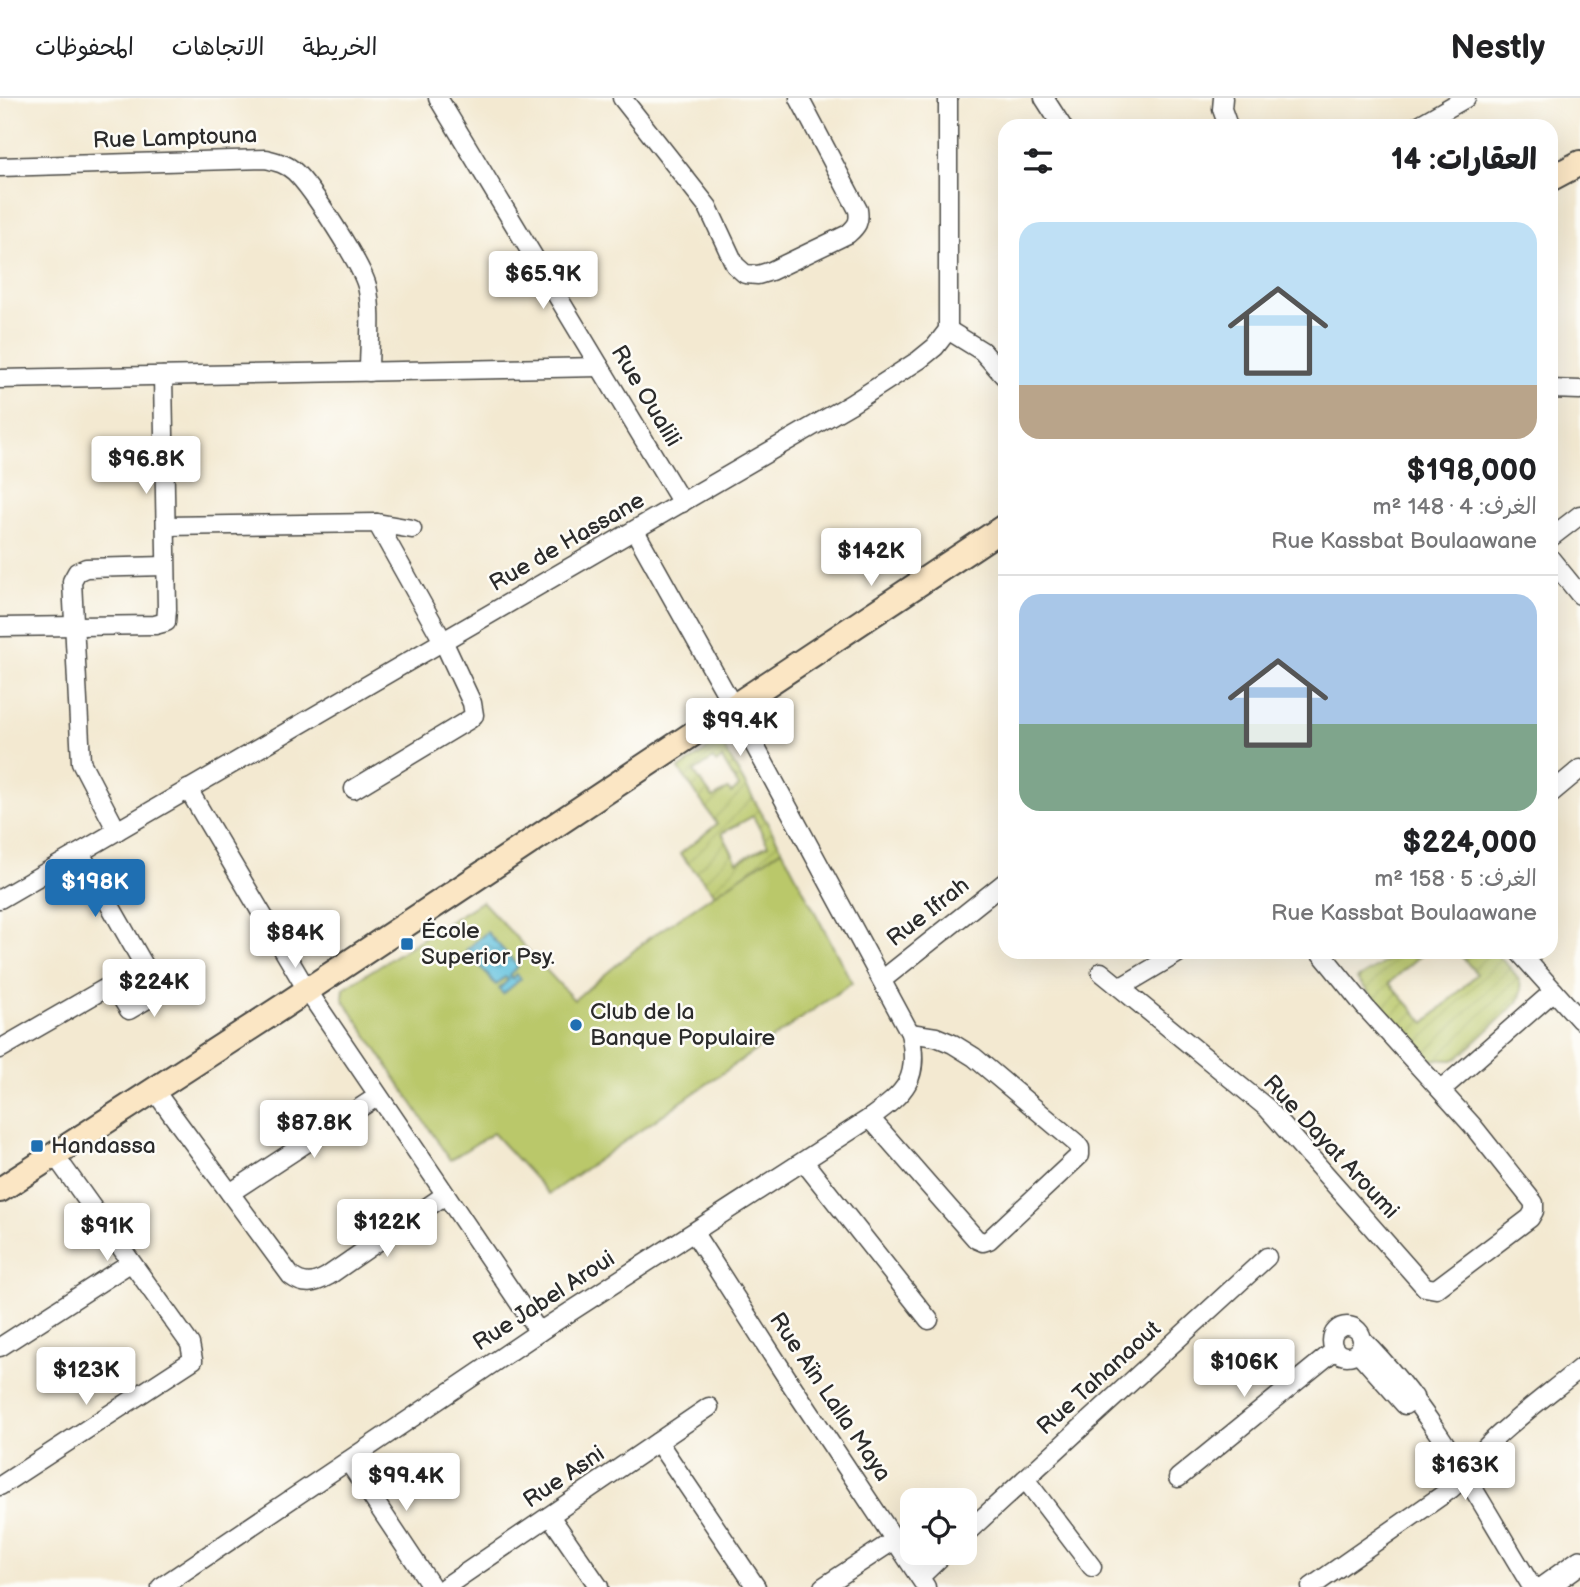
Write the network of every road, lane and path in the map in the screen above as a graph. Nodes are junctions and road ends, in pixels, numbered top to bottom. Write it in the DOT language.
graph roads {
  1 [pos="438,98"];
  2 [pos="622,98"];
  3 [pos="799,98"];
  4 [pos="948,98"];
  5 [pos="1044,98"];
  6 [pos="1223,98"];
  7 [pos="1466,98"];
  8 [pos="1058,119"];
  9 [pos="1226,119"];
  10 [pos="1429,119"];
  11 [pos="1580,163"];
  12 [pos="0,167"];
  13 [pos="1558,175"];
  14 [pos="948,330"];
  15 [pos="600,367"];
  16 [pos="998,369"];
  17 [pos="369,372"];
  18 [pos="163,376"];
  19 [pos="0,379"];
  20 [pos="1558,389"];
  21 [pos="1580,390"];
  22 [pos="682,503"];
  23 [pos="1580,515"];
  24 [pos="377,523"];
  25 [pos="166,526"];
  26 [pos="412,529"];
  27 [pos="635,531"];
  28 [pos="998,531"];
  29 [pos="1558,532"];
  30 [pos="165,566"];
  31 [pos="1558,568"];
  32 [pos="1580,595"];
  33 [pos="0,627"];
  34 [pos="74,627"];
  35 [pos="444,643"];
  36 [pos="734,707"];
  37 [pos="1580,769"];
  38 [pos="1558,787"];
  39 [pos="188,789"];
  40 [pos="354,789"];
  41 [pos="117,831"];
  42 [pos="80,853"];
  43 [pos="998,888"];
  44 [pos="0,899"];
  45 [pos="1168,959"];
  46 [pos="1326,959"];
  47 [pos="1525,959"];
  48 [pos="137,970"];
  49 [pos="1101,972"];
  50 [pos="882,979"];
  51 [pos="113,984"];
  52 [pos="1121,987"];
  53 [pos="306,990"];
  54 [pos="1554,991"];
  55 [pos="1576,1009"];
  56 [pos="910,1033"];
  57 [pos="0,1049"];
  58 [pos="154,1090"];
  59 [pos="1441,1090"];
  60 [pos="378,1096"];
  61 [pos="870,1118"];
  62 [pos="54,1154"];
  63 [pos="804,1161"];
  64 [pos="0,1190"];
  65 [pos="230,1193"];
  66 [pos="446,1195"];
  67 [pos="694,1233"];
  68 [pos="1267,1257"];
  69 [pos="130,1262"];
  70 [pos="929,1320"];
  71 [pos="539,1332"];
  72 [pos="1360,1345"];
  73 [pos="0,1347"];
  74 [pos="1335,1350"];
  75 [pos="1580,1368"];
  76 [pos="709,1407"];
  77 [pos="658,1442"];
  78 [pos="348,1461"];
  79 [pos="1465,1477"];
  80 [pos="1178,1478"];
  81 [pos="1025,1479"];
  82 [pos="0,1486"];
  83 [pos="550,1516"];
  84 [pos="977,1523"];
  85 [pos="895,1539"];
  86 [pos="1580,1562"];
  87 [pos="936,1565"];
  88 [pos="1091,1567"];
  89 [pos="923,1582"];
  90 [pos="161,1587"];
  91 [pos="432,1587"];
  92 [pos="445,1587"];
  93 [pos="599,1587"];
  94 [pos="756,1587"];
  95 [pos="823,1587"];
  96 [pos="1311,1587"];
  97 [pos="1532,1587"];
  98 [pos="1545,1587"];
  1 -- 15 [label="street, Rue Oualili"];
  2 -- 3 [label="street"];
  4 -- 14 [label="street"];
  5 -- 8 [label="street"];
  6 -- 9 [label="street"];
  7 -- 10 [label="street"];
  11 -- 13 [label="main road"];
  12 -- 17 [label="street, Rue Lamptouna"];
  14 -- 16 [label="street"];
  14 -- 22 [label="street, Rue de Hassane"];
  15 -- 17 [label="street"];
  15 -- 22 [label="street, Rue Oualili"];
  17 -- 18 [label="street"];
  18 -- 19 [label="street"];
  18 -- 25 [label="street"];
  20 -- 21 [label="street"];
  22 -- 27 [label="street, Rue de Hassane"];
  23 -- 29 [label="street"];
  24 -- 25 [label="street"];
  24 -- 26 [label="street"];
  24 -- 35 [label="street"];
  25 -- 30 [label="street"];
  27 -- 35 [label="street, Rue de Hassane"];
  27 -- 36 [label="street"];
  28 -- 36 [label="main road"];
  30 -- 34 [label="street"];
  30 -- 34 [label="street"];
  31 -- 32 [label="street"];
  33 -- 34 [label="street"];
  34 -- 41 [label="street"];
  35 -- 39 [label="street, Rue de Hassane"];
  35 -- 40 [label="street"];
  36 -- 50 [label="street"];
  36 -- 53 [label="main road"];
  37 -- 38 [label="street"];
  39 -- 41 [label="street, Rue de Hassane"];
  39 -- 53 [label="street"];
  41 -- 42 [label="street, Rue de Hassane"];
  42 -- 44 [label="street, Rue de Hassane"];
  42 -- 48 [label="street"];
  43 -- 50 [label="street, Rue Ifrah"];
  45 -- 52 [label="street"];
  46 -- 59 [label="street"];
  47 -- 54 [label="street"];
  48 -- 51 [label="street"];
  48 -- 51 [label="street"];
  49 -- 52 [label="street, Rue Dayat Aroumi"];
  50 -- 56 [label="street"];
  51 -- 57 [label="street"];
  52 -- 59 [label="street, Rue Dayat Aroumi"];
  53 -- 58 [label="main road"];
  53 -- 60 [label="street"];
  54 -- 55 [label="street"];
  54 -- 59 [label="street"];
  56 -- 61 [label="street, Rue Jabel Aroui"];
  56 -- 61 [label="street"];
  58 -- 62 [label="main road"];
  58 -- 65 [label="street"];
  60 -- 65 [label="street"];
  60 -- 66 [label="street"];
  61 -- 63 [label="street, Rue Jabel Aroui"];
  62 -- 64 [label="main road"];
  62 -- 69 [label="street"];
  63 -- 67 [label="street, Rue Jabel Aroui"];
  63 -- 70 [label="street"];
  65 -- 66 [label="street"];
  66 -- 71 [label="street"];
  67 -- 71 [label="street, Rue Jabel Aroui"];
  67 -- 85 [label="street, Rue Aïn Lalla Maya"];
  68 -- 81 [label="street, Rue Tahanaout"];
  69 -- 73 [label="street"];
  69 -- 82 [label="street"];
  71 -- 78 [label="street, Rue Jabel Aroui"];
  72 -- 74 [label="street"];
  72 -- 74 [label="street"];
  72 -- 79 [label="street"];
  74 -- 80 [label="street"];
  75 -- 79 [label="street"];
  76 -- 77 [label="street, Rue Asni"];
  77 -- 83 [label="street, Rue Asni"];
  77 -- 94 [label="street"];
  78 -- 90 [label="street, Rue Jabel Aroui"];
  78 -- 91 [label="street"];
  79 -- 96 [label="street"];
  79 -- 97 [label="street"];
  81 -- 84 [label="street, Rue Tahanaout"];
  81 -- 88 [label="street"];
  83 -- 92 [label="street, Rue Asni"];
  83 -- 93 [label="street"];
  85 -- 89 [label="street, Rue Aïn Lalla Maya"];
  85 -- 95 [label="street"];
  86 -- 98 [label="street"];
  87 -- 89 [label="street"];
}
